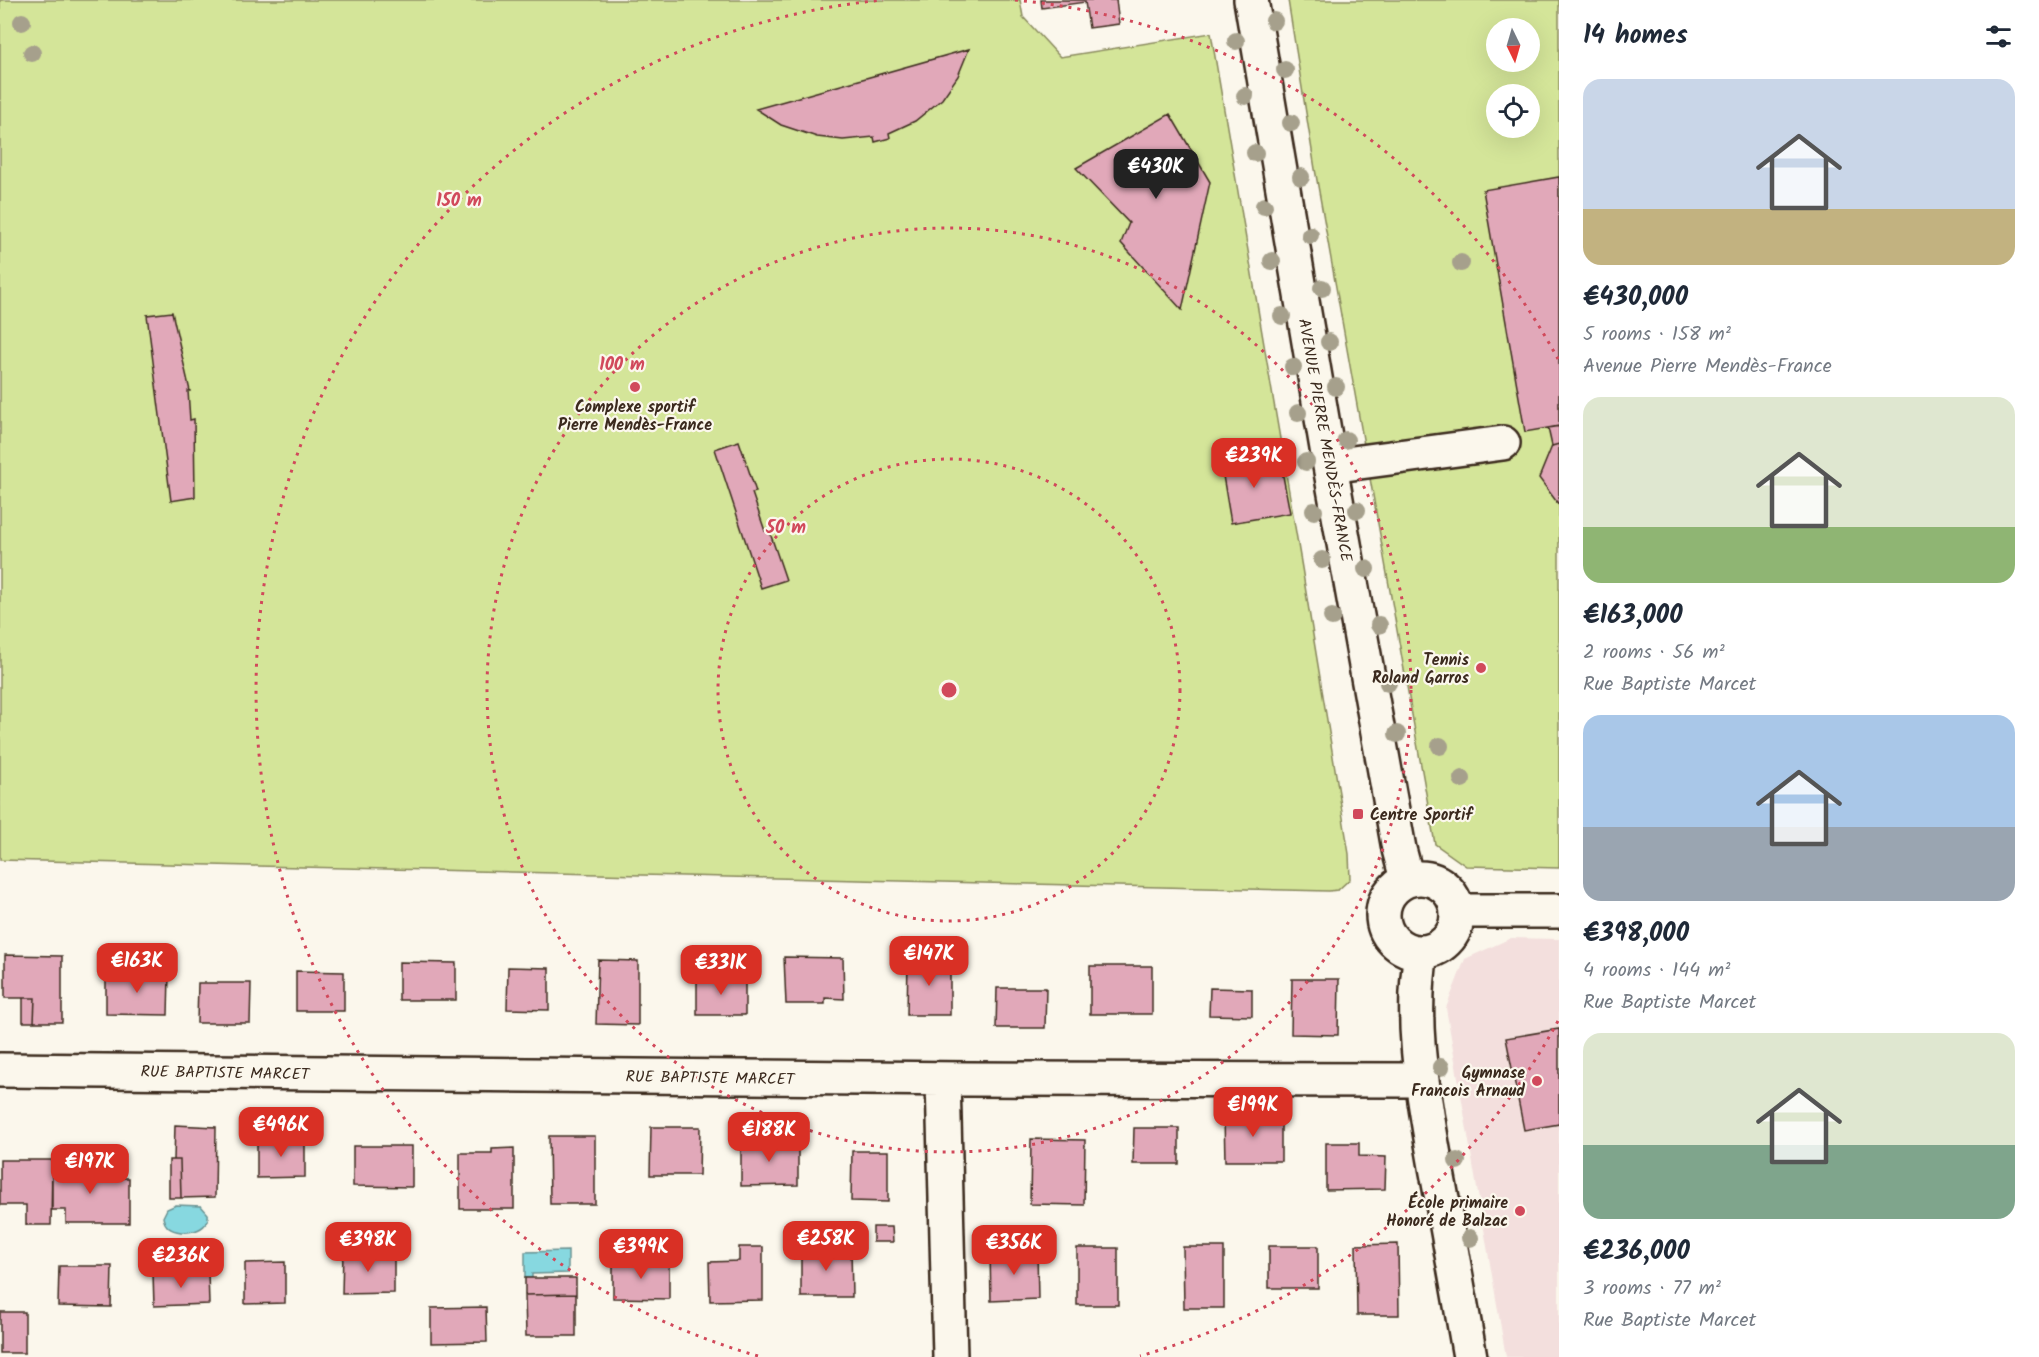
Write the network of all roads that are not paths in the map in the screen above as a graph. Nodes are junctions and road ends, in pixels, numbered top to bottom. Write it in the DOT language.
graph roads {
  1 [pos="1251,0"];
  2 [pos="1503,443"];
  3 [pos="1330,466"];
  4 [pos="1407,879"];
  5 [pos="1458,911"];
  6 [pos="1559,911"];
  7 [pos="1421,953"];
  8 [pos="0,1070"];
  9 [pos="943,1079"];
  10 [pos="1421,1080"];
  11 [pos="950,1357"];
  12 [pos="1470,1357"];
  1 -- 3 [label="street, AVENUE PIERRE MENDÈS-FRANCE"];
  2 -- 3 [label="street"];
  3 -- 4 [label="street, AVENUE PIERRE MENDÈS-FRANCE"];
  4 -- 5 [label="street"];
  4 -- 7 [label="street"];
  5 -- 6 [label="street"];
  5 -- 7 [label="street"];
  7 -- 10 [label="street"];
  8 -- 9 [label="street, RUE BAPTISTE MARCET"];
  9 -- 10 [label="street, RUE BAPTISTE MARCET"];
  9 -- 11 [label="street"];
  10 -- 12 [label="street"];
}
